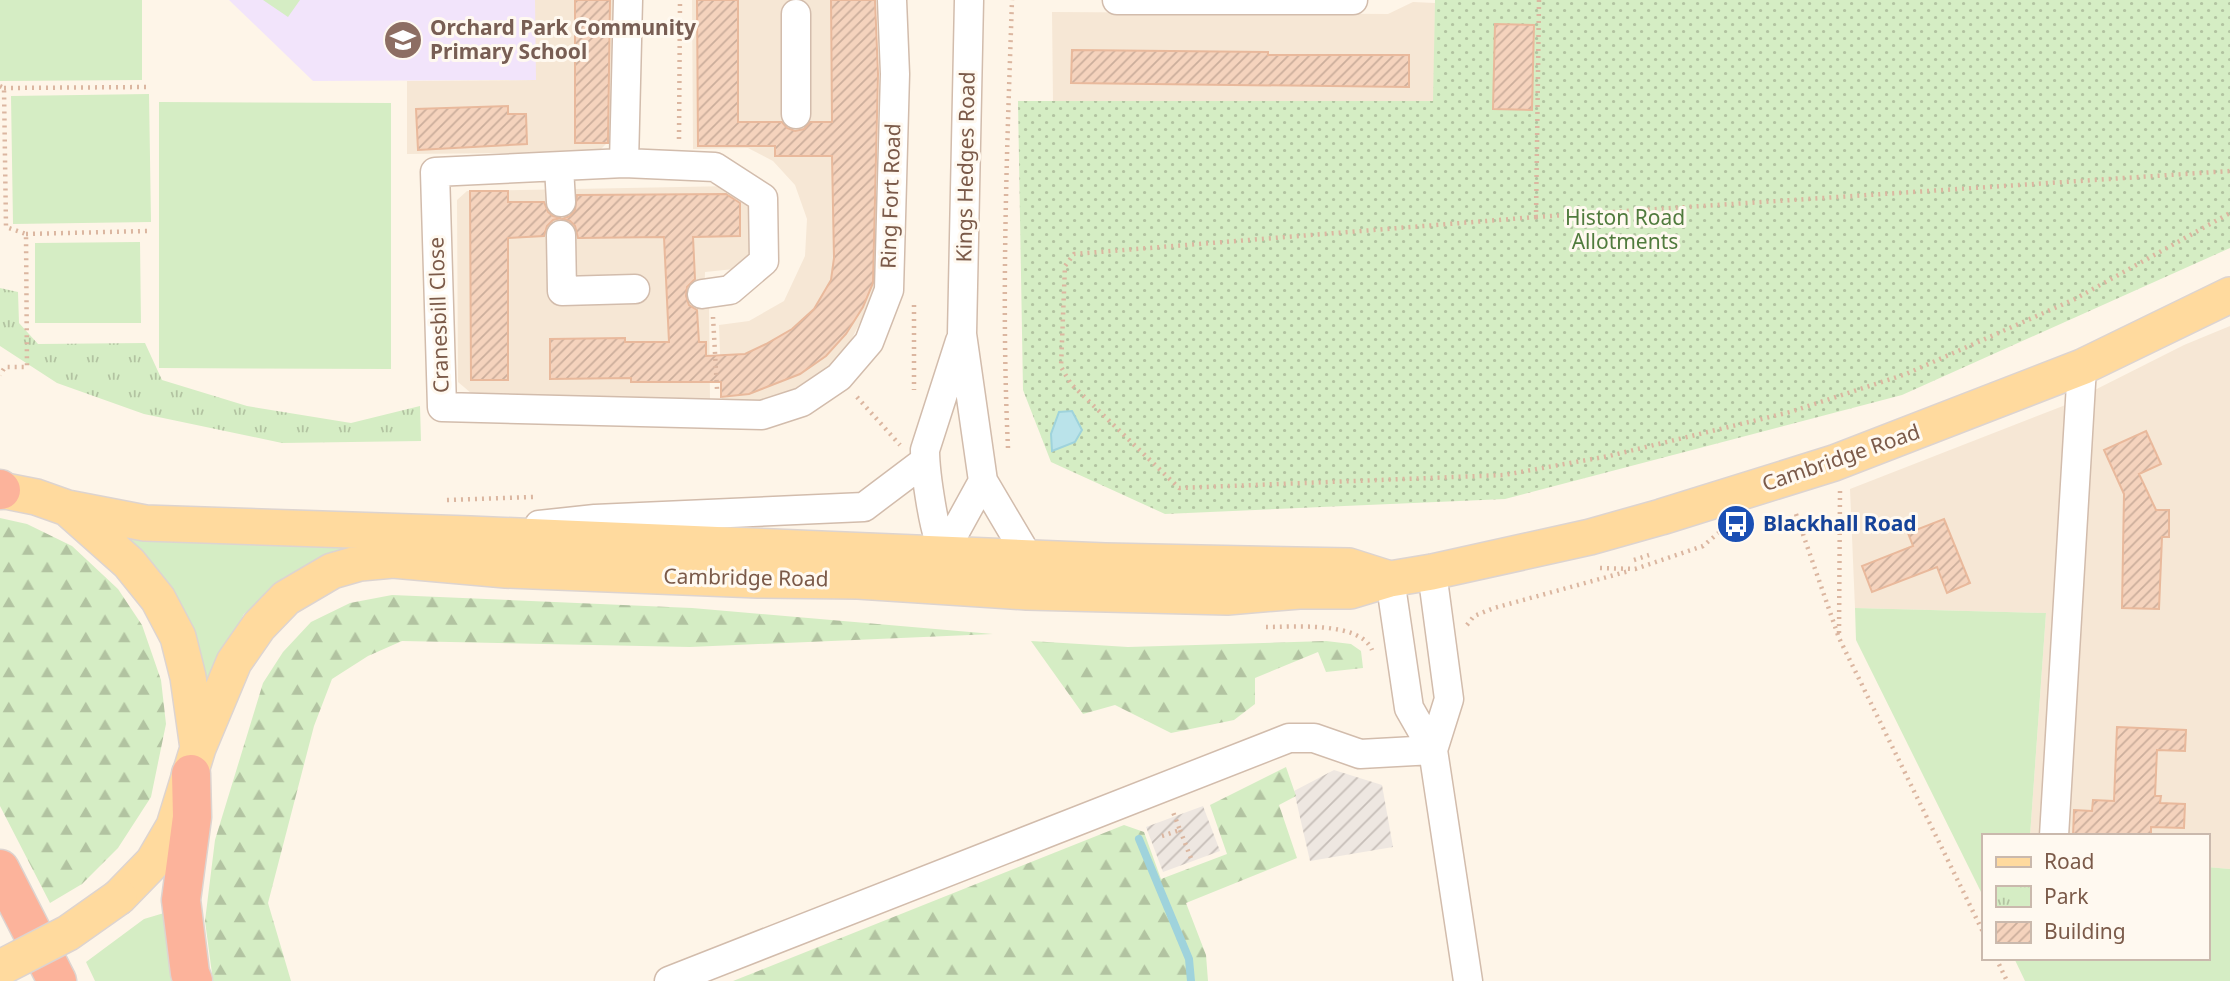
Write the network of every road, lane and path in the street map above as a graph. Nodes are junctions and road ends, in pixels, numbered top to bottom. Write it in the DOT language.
graph roads {
  1 [pos="628,0"];
  2 [pos="680,0"];
  3 [pos="892,0"];
  4 [pos="970,0"];
  5 [pos="1012,0"];
  6 [pos="1117,0"];
  7 [pos="1353,0"];
  8 [pos="1539,0"];
  9 [pos="796,14"];
  10 [pos="2,87"];
  11 [pos="150,87"];
  12 [pos="796,114"];
  13 [pos="624,163"];
  14 [pos="679,164"];
  15 [pos="559,167"];
  16 [pos="2230,170"];
  17 [pos="561,202"];
  18 [pos="2230,213"];
  19 [pos="1536,217"];
  20 [pos="147,231"];
  21 [pos="26,234"];
  22 [pos="562,235"];
  23 [pos="635,289"];
  24 [pos="707,293"];
  25 [pos="2230,295"];
  26 [pos="962,334"];
  27 [pos="2082,367"];
  28 [pos="0,375"];
  29 [pos="839,377"];
  30 [pos="718,414"];
  31 [pos="916,453"];
  32 [pos="1008,453"];
  33 [pos="1833,463"];
  34 [pos="984,481"];
  35 [pos="0,490"];
  36 [pos="537,497"];
  37 [pos="446,500"];
  38 [pos="67,508"];
  39 [pos="1796,514"];
  40 [pos="470,534"];
  41 [pos="945,554"];
  42 [pos="1028,557"];
  43 [pos="1635,569"];
  44 [pos="1432,572"];
  45 [pos="1390,579"];
  46 [pos="921,584"];
  47 [pos="1027,592"];
  48 [pos="1459,634"];
  49 [pos="1839,638"];
  50 [pos="1433,750"];
  51 [pos="194,761"];
  52 [pos="1175,816"];
  53 [pos="1180,830"];
  54 [pos="2054,834"];
  55 [pos="1162,836"];
  56 [pos="1192,861"];
  57 [pos="0,869"];
  58 [pos="1982,930"];
  59 [pos="1997,960"];
  60 [pos="0,969"];
  61 [pos="5,981"];
  62 [pos="57,981"];
  63 [pos="193,981"];
  64 [pos="669,981"];
  65 [pos="1468,981"];
  66 [pos="2007,981"];
  1 -- 13 [label="street"];
  2 -- 14 [label="path"];
  3 -- 29 [label="street, Ring Fort Road"];
  4 -- 26 [label="street, Kings Hedges Road"];
  5 -- 32 [label="path"];
  6 -- 7 [label="street"];
  8 -- 19 [label="path"];
  9 -- 12 [label="street"];
  10 -- 11 [label="path"];
  10 -- 21 [label="path"];
  13 -- 14 [label="street, Cranesbill Close"];
  13 -- 15 [label="street, Cranesbill Close"];
  14 -- 24 [label="street, Cranesbill Close"];
  15 -- 17 [label="street"];
  15 -- 30 [label="street, Cranesbill Close"];
  16 -- 19 [label="path"];
  18 -- 19 [label="path"];
  20 -- 21 [label="path"];
  21 -- 28 [label="path"];
  22 -- 23 [label="street"];
  24 -- 30 [label="path"];
  25 -- 27 [label="main road, Cambridge Road"];
  26 -- 31 [label="street, Kings Hedges Road"];
  26 -- 34 [label="street, Kings Hedges Road"];
  27 -- 33 [label="main road, Cambridge Road"];
  27 -- 54 [label="street"];
  29 -- 30 [label="street, Cranesbill Close"];
  29 -- 31 [label="path"];
  31 -- 40 [label="street, Cambridge Road"];
  31 -- 41 [label="street, Kings Hedges Road"];
  33 -- 44 [label="main road, Cambridge Road"];
  33 -- 49 [label="path"];
  34 -- 41 [label="street"];
  34 -- 42 [label="street, Kings Hedges Road"];
  35 -- 38 [label="main road"];
  36 -- 37 [label="path"];
  38 -- 40 [label="main road, Cambridge Road"];
  38 -- 51 [label="main road"];
  39 -- 49 [label="path"];
  40 -- 41 [label="main road, Cambridge Road"];
  41 -- 42 [label="main road, Cambridge Road"];
  41 -- 46 [label="street"];
  41 -- 47 [label="street"];
  42 -- 45 [label="main road, Cambridge Road"];
  43 -- 48 [label="path"];
  44 -- 45 [label="main road, Cambridge Road"];
  44 -- 50 [label="street"];
  45 -- 47 [label="main road, Cambridge Road"];
  45 -- 50 [label="street"];
  46 -- 47 [label="main road, Cambridge Road"];
  46 -- 51 [label="main road, Cambridge Road"];
  49 -- 58 [label="path"];
  50 -- 64 [label="street"];
  50 -- 65 [label="street"];
  51 -- 60 [label="main road, Cambridge Road, bridge"];
  51 -- 63 [label="highway"];
  52 -- 53 [label="path"];
  53 -- 55 [label="path"];
  53 -- 56 [label="path"];
  57 -- 62 [label="highway"];
  59 -- 66 [label="path"];
  60 -- 61 [label="highway"];
}
